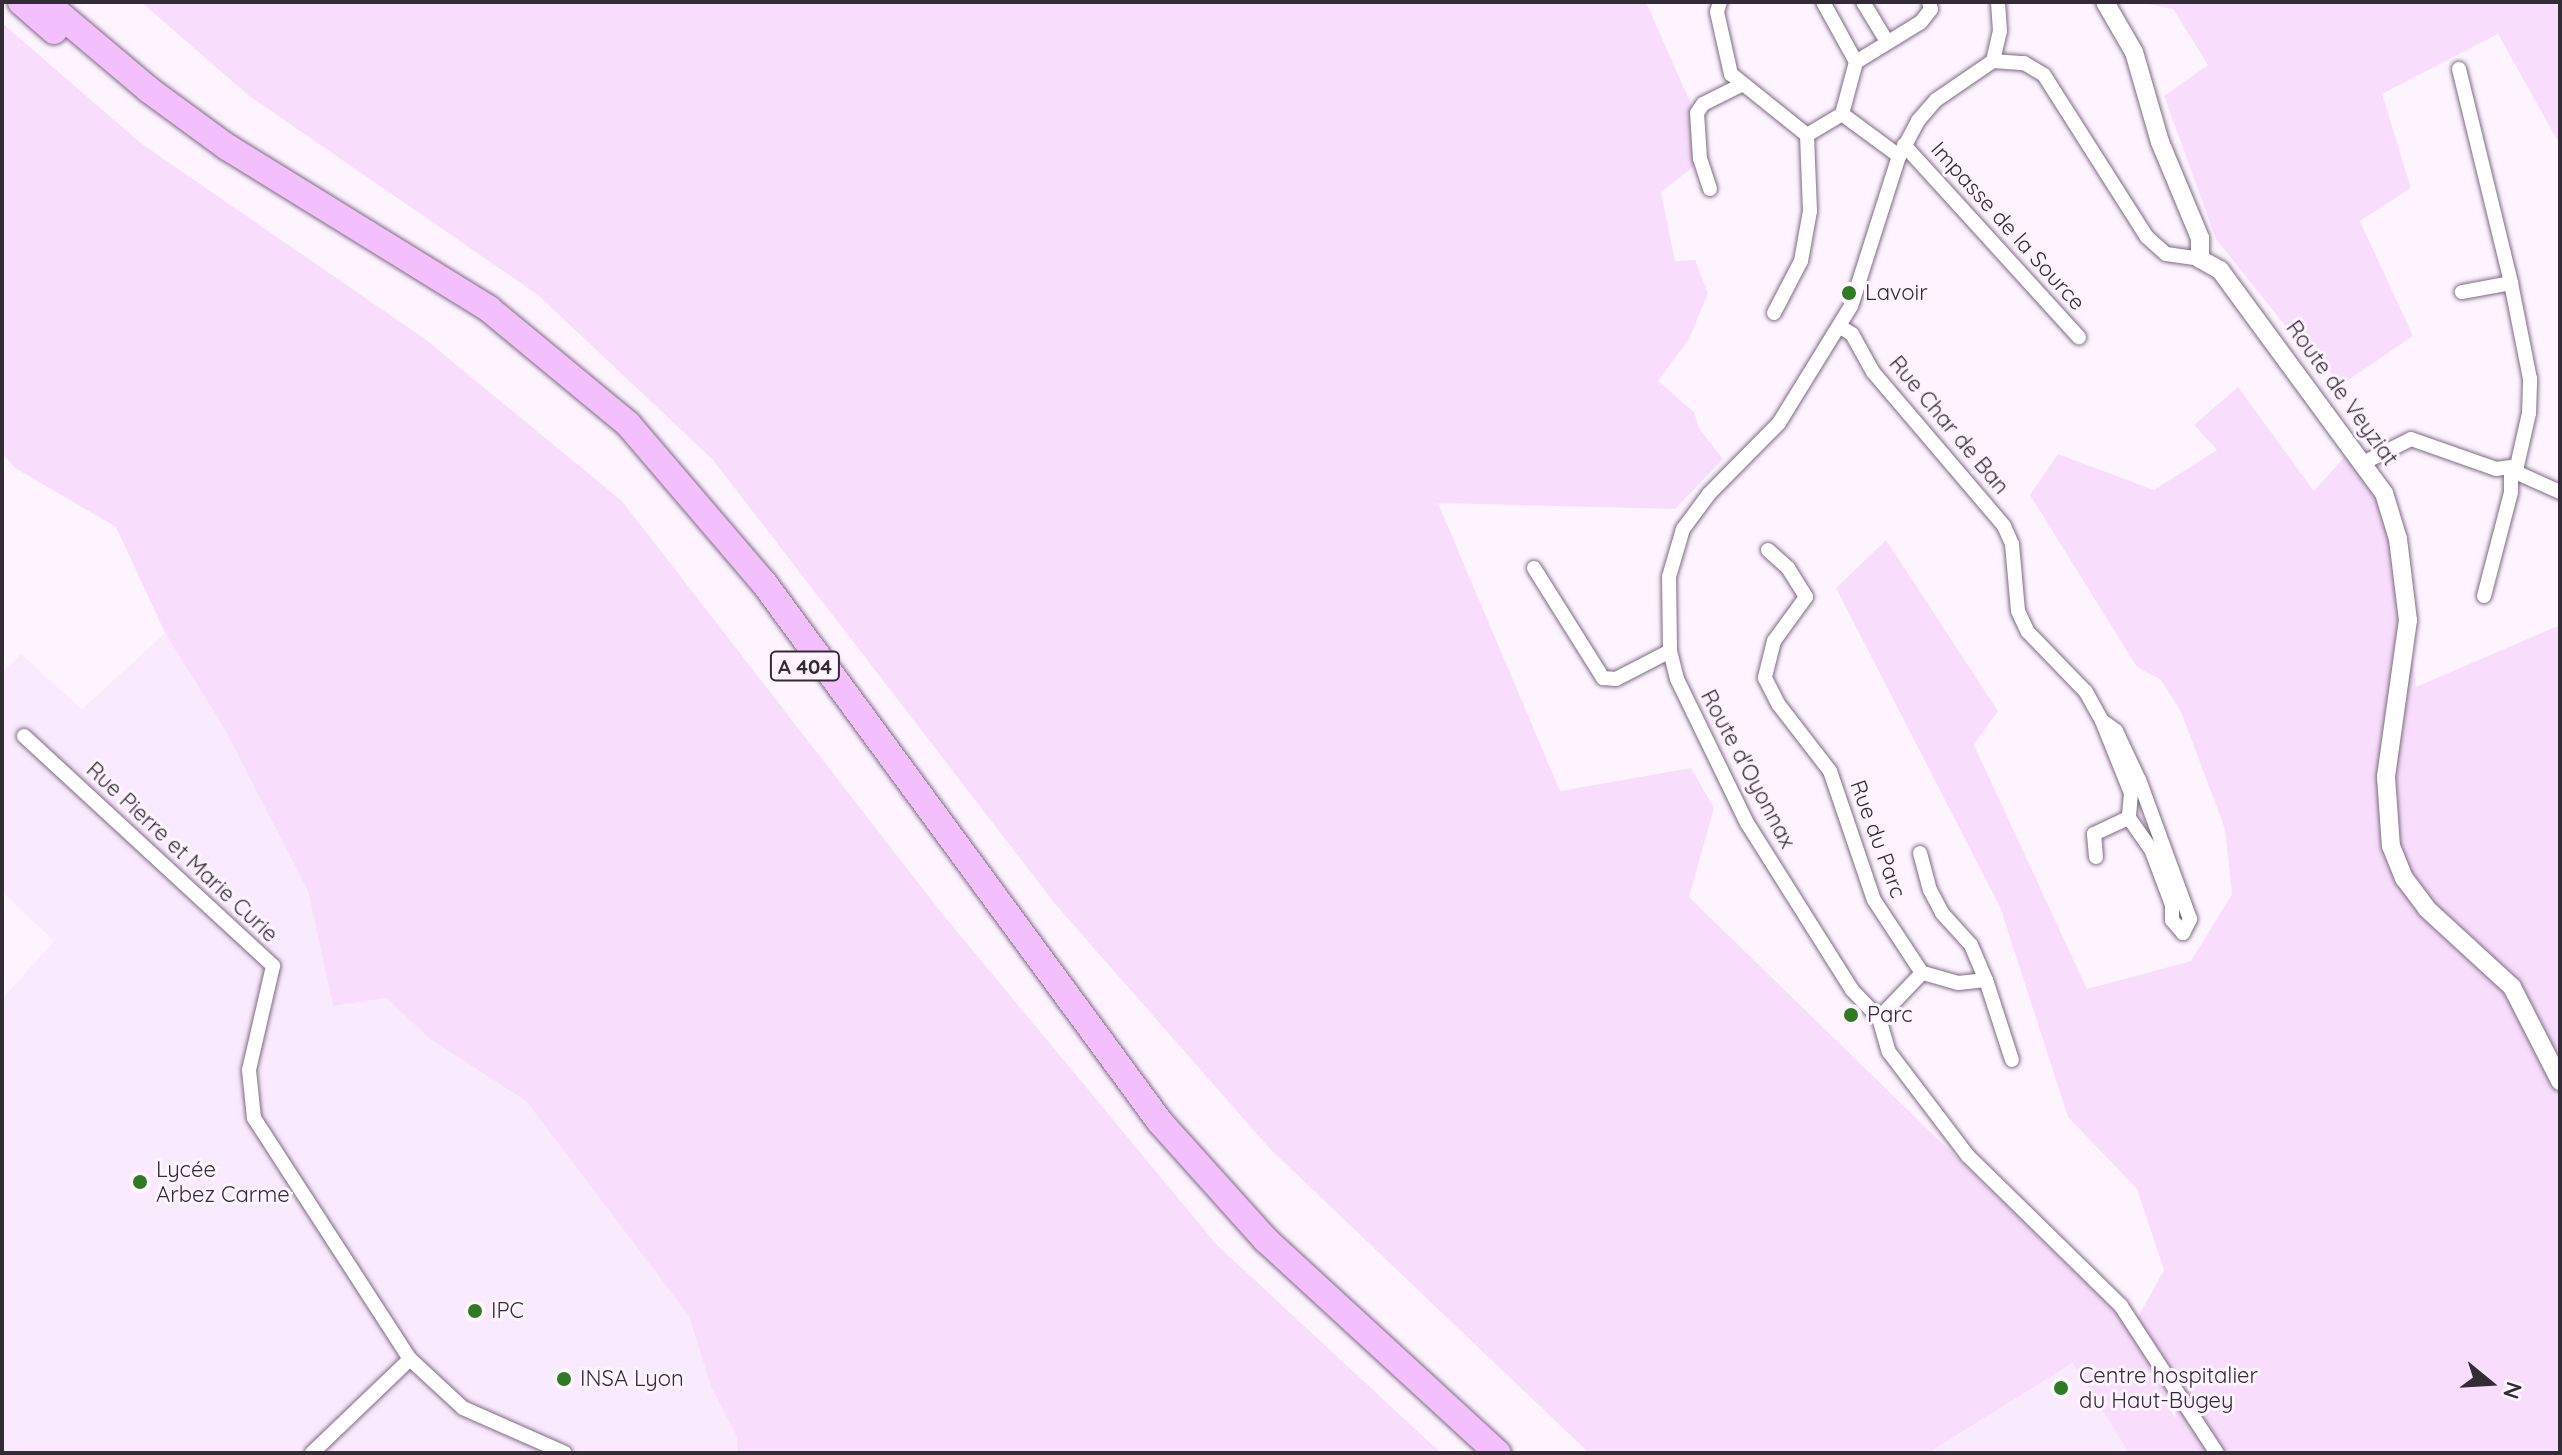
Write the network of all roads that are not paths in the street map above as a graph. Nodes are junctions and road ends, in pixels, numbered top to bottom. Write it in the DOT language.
graph roads {
  1 [pos="21,2"];
  2 [pos="45,2"];
  3 [pos="1720,2"];
  4 [pos="1823,2"];
  5 [pos="1863,2"];
  6 [pos="1929,2"];
  7 [pos="1998,2"];
  8 [pos="2105,2"];
  9 [pos="1886,40"];
  10 [pos="1993,61"];
  11 [pos="1856,62"];
  12 [pos="2459,69"];
  13 [pos="1741,85"];
  14 [pos="1842,114"];
  15 [pos="1807,135"];
  16 [pos="1902,151"];
  17 [pos="1710,189"];
  18 [pos="2200,259"];
  19 [pos="2511,283"];
  20 [pos="2462,292"];
  21 [pos="1774,313"];
  22 [pos="1839,326"];
  23 [pos="2079,337"];
  24 [pos="2365,462"];
  25 [pos="2511,470"];
  26 [pos="2560,492"];
  27 [pos="1768,550"];
  28 [pos="1534,568"];
  29 [pos="2484,596"];
  30 [pos="1670,651"];
  31 [pos="2102,721"];
  32 [pos="24,736"];
  33 [pos="2129,818"];
  34 [pos="1920,853"];
  35 [pos="2096,857"];
  36 [pos="1922,973"];
  37 [pos="1986,980"];
  38 [pos="1879,1018"];
  39 [pos="2012,1060"];
  40 [pos="2560,1081"];
  41 [pos="410,1359"];
  42 [pos="312,1453"];
  43 [pos="565,1453"];
  44 [pos="1473,1453"];
  45 [pos="1498,1453"];
  46 [pos="2217,1453"];
  1 -- 44 [label="highway, A 404"];
  2 -- 45 [label="highway, A 404"];
  3 -- 13 [label="street"];
  4 -- 11 [label="street"];
  5 -- 9 [label="street"];
  6 -- 9 [label="street"];
  7 -- 10 [label="street"];
  8 -- 18 [label="street"];
  9 -- 11 [label="street"];
  10 -- 16 [label="street, Route d'Oyonnax"];
  10 -- 18 [label="street"];
  11 -- 14 [label="street"];
  12 -- 19 [label="street"];
  13 -- 15 [label="street"];
  13 -- 17 [label="street"];
  14 -- 15 [label="street"];
  14 -- 16 [label="street, Impasse de la Source"];
  15 -- 21 [label="street"];
  16 -- 22 [label="street, Route d'Oyonnax"];
  16 -- 23 [label="street, Impasse de la Source"];
  18 -- 24 [label="street, Route de Veyziat"];
  19 -- 20 [label="street"];
  19 -- 25 [label="street"];
  22 -- 30 [label="street, Route d'Oyonnax"];
  22 -- 31 [label="street, Rue Char de Ban"];
  24 -- 25 [label="street"];
  24 -- 40 [label="street, Route de Veyziat"];
  25 -- 26 [label="street"];
  25 -- 29 [label="street"];
  27 -- 36 [label="street, Rue du Parc"];
  28 -- 30 [label="street"];
  30 -- 38 [label="street, Route d'Oyonnax"];
  31 -- 33 [label="street, Rue Char de Ban"];
  31 -- 33 [label="street, Rue Char de Ban"];
  32 -- 41 [label="street, Rue Pierre et Marie Curie"];
  33 -- 35 [label="street"];
  34 -- 37 [label="street"];
  36 -- 37 [label="street"];
  36 -- 38 [label="street"];
  37 -- 39 [label="street"];
  38 -- 46 [label="street, Route d'Oyonnax"];
  41 -- 42 [label="street"];
  41 -- 43 [label="street"];
}
